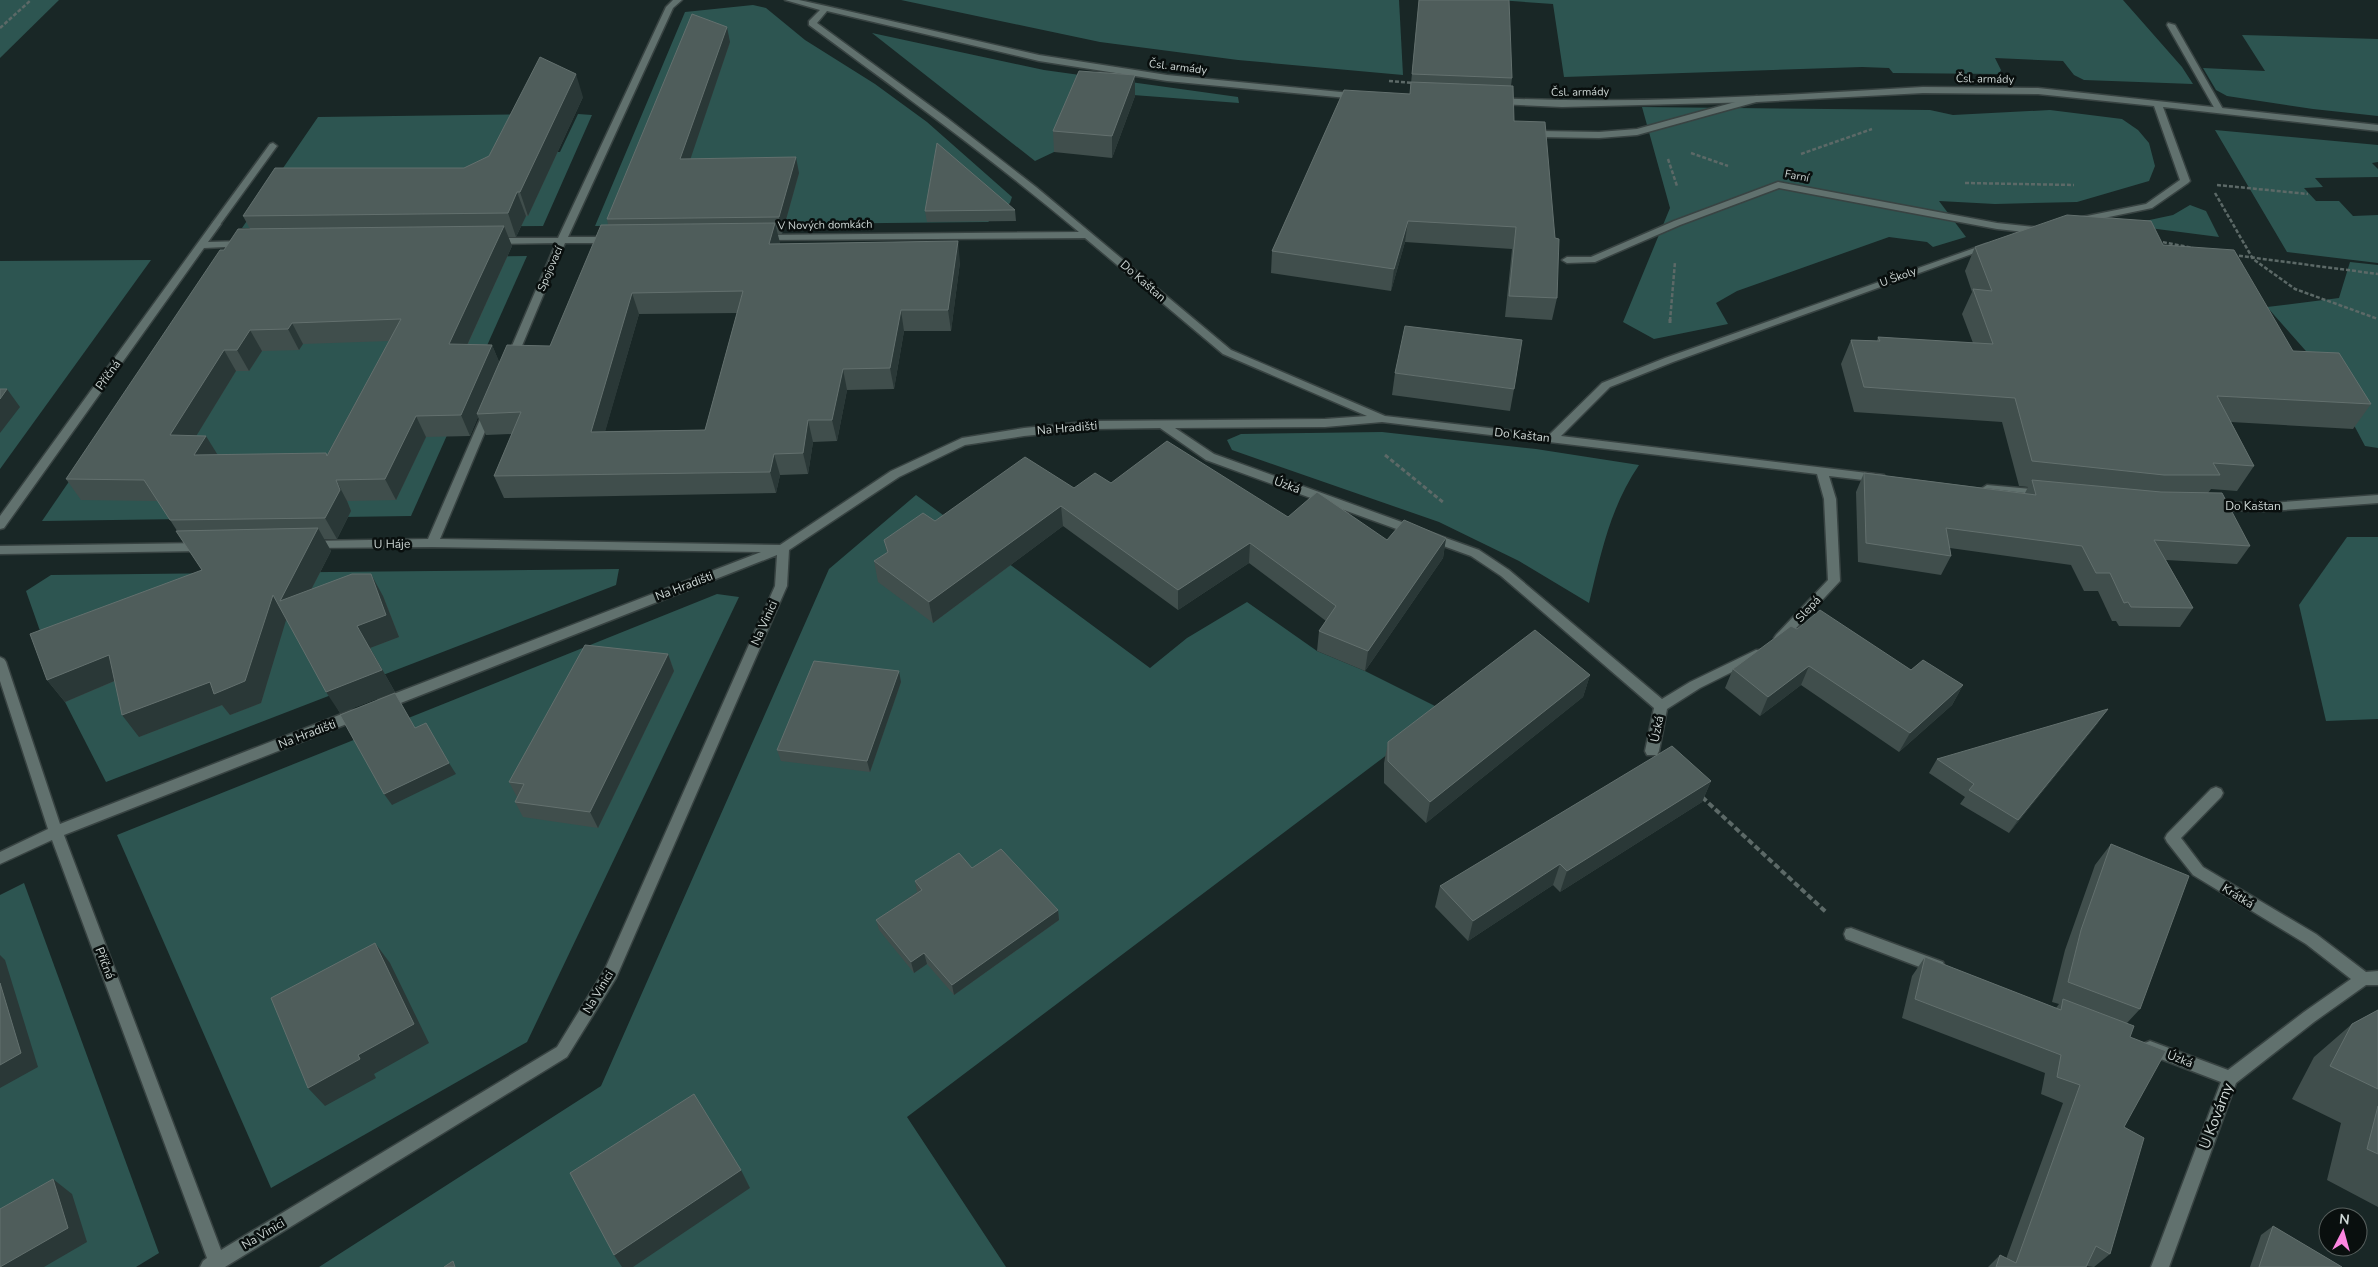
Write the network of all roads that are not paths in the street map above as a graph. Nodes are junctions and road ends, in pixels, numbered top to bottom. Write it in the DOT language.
graph roads {
  1 [pos="678,0"];
  2 [pos="789,0"];
  3 [pos="826,8"];
  4 [pos="2171,25"];
  5 [pos="1366,96"];
  6 [pos="1757,99"];
  7 [pos="1484,101"];
  8 [pos="2158,105"];
  9 [pos="2220,111"];
  10 [pos="2378,128"];
  11 [pos="1540,134"];
  12 [pos="273,146"];
  13 [pos="2073,222"];
  14 [pos="2039,229"];
  15 [pos="1089,235"];
  16 [pos="751,238"];
  17 [pos="562,240"];
  18 [pos="622,240"];
  19 [pos="480,241"];
  20 [pos="251,244"];
  21 [pos="201,245"];
  22 [pos="1567,260"];
  23 [pos="507,369"];
  24 [pos="495,396"];
  25 [pos="1383,419"];
  26 [pos="1160,423"];
  27 [pos="1553,438"];
  28 [pos="1822,472"];
  29 [pos="1891,479"];
  30 [pos="1970,487"];
  31 [pos="2050,495"];
  32 [pos="2378,499"];
  33 [pos="2205,506"];
  34 [pos="0,525"];
  35 [pos="432,544"];
  36 [pos="295,546"];
  37 [pos="216,547"];
  38 [pos="783,548"];
  39 [pos="0,550"];
  40 [pos="0,662"];
  41 [pos="1661,706"];
  42 [pos="1652,751"];
  43 [pos="2216,793"];
  44 [pos="56,832"];
  45 [pos="0,858"];
  46 [pos="1851,934"];
  47 [pos="1953,973"];
  48 [pos="2371,978"];
  49 [pos="2137,1043"];
  50 [pos="2230,1078"];
  51 [pos="213,1264"];
  52 [pos="2160,1267"];
  1 -- 17 [label="street, Spojovací"];
  2 -- 3 [label="street, Čsl. armády"];
  3 -- 5 [label="street, Čsl. armády"];
  3 -- 15 [label="street, Do Kaštan"];
  4 -- 9 [label="street"];
  6 -- 7 [label="street, Čsl. armády"];
  6 -- 8 [label="street, Čsl. armády"];
  6 -- 11 [label="street"];
  8 -- 9 [label="street, Čsl. armády"];
  8 -- 13 [label="street"];
  9 -- 10 [label="street, Čsl. armády"];
  12 -- 21 [label="street, Příčná"];
  14 -- 22 [label="street, Farní"];
  14 -- 27 [label="street, U Školy"];
  15 -- 16 [label="street, V Nových domkách"];
  15 -- 25 [label="street, Do Kaštan"];
  17 -- 18 [label="street"];
  17 -- 19 [label="street"];
  17 -- 23 [label="street, Spojovací"];
  20 -- 21 [label="street"];
  21 -- 34 [label="street, Příčná"];
  24 -- 35 [label="street"];
  25 -- 26 [label="street, Na Hradišti"];
  25 -- 27 [label="street, Do Kaštan"];
  26 -- 38 [label="street, Na Hradišti"];
  26 -- 41 [label="street, Úzká"];
  27 -- 28 [label="street, Do Kaštan"];
  28 -- 29 [label="street, Do Kaštan"];
  28 -- 41 [label="street, Slepá"];
  30 -- 31 [label="street"];
  32 -- 33 [label="street, Do Kaštan"];
  35 -- 36 [label="street, U Háje"];
  35 -- 38 [label="street, U Háje"];
  37 -- 39 [label="street"];
  38 -- 44 [label="street, Na Hradišti"];
  38 -- 51 [label="street, Na Vinici"];
  40 -- 44 [label="street, Příčná"];
  41 -- 42 [label="street, Úzká"];
  43 -- 48 [label="street, Krátká"];
  44 -- 45 [label="street, Na Hradišti"];
  44 -- 51 [label="street, Příčná"];
  46 -- 47 [label="street"];
  48 -- 50 [label="street, U Kovárny"];
  49 -- 50 [label="street, Úzká"];
  50 -- 52 [label="street, U Kovárny"];
}
